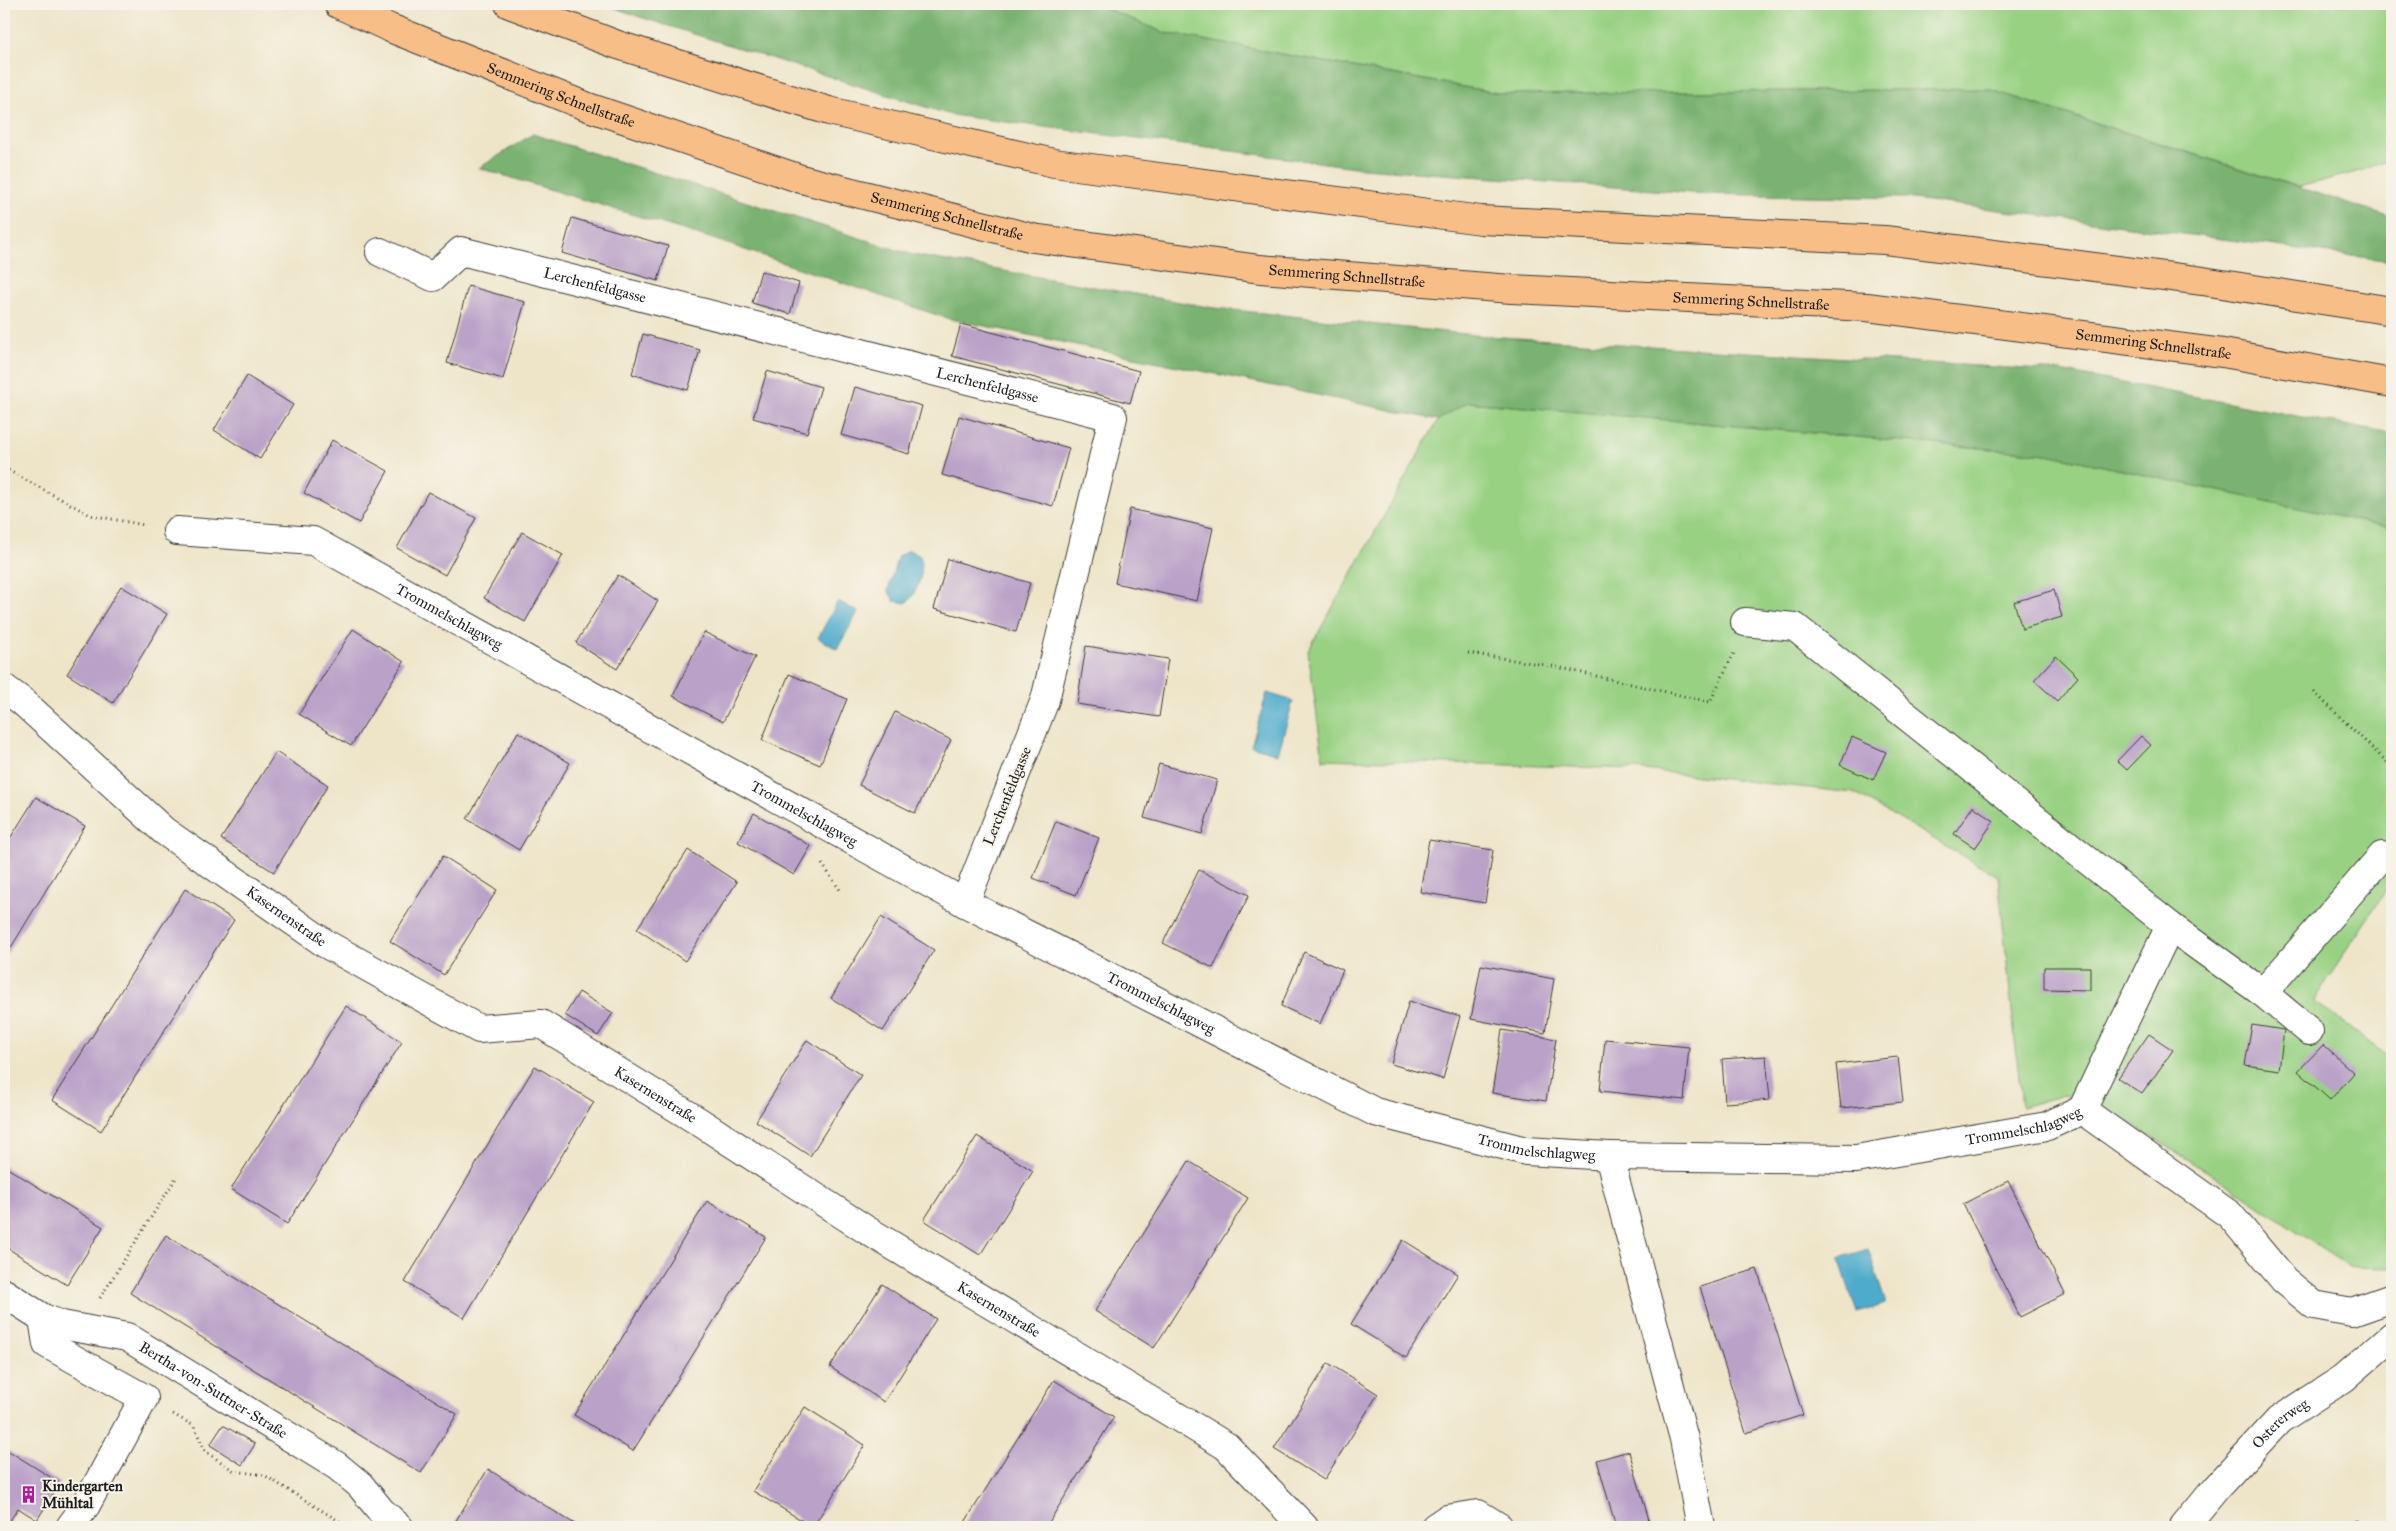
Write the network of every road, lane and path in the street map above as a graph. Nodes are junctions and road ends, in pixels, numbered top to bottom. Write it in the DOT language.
graph roads {
  1 [pos="338,4"];
  2 [pos="509,4"];
  3 [pos="380,252"];
  4 [pos="2392,311"];
  5 [pos="2392,383"];
  6 [pos="4,468"];
  7 [pos="176,531"];
  8 [pos="1745,622"];
  9 [pos="1468,653"];
  10 [pos="4,688"];
  11 [pos="2314,692"];
  12 [pos="2392,767"];
  13 [pos="2382,856"];
  14 [pos="965,903"];
  15 [pos="2170,926"];
  16 [pos="2263,993"];
  17 [pos="2309,1031"];
  18 [pos="2082,1110"];
  19 [pos="1609,1156"];
  20 [pos="176,1178"];
  21 [pos="4,1293"];
  22 [pos="2392,1298"];
  23 [pos="43,1318"];
  24 [pos="81,1328"];
  25 [pos="2392,1336"];
  26 [pos="144,1398"];
  27 [pos="70,1527"];
  28 [pos="349,1527"];
  29 [pos="399,1527"];
  30 [pos="1304,1527"];
  31 [pos="1435,1527"];
  32 [pos="1499,1527"];
  33 [pos="1701,1527"];
  34 [pos="2184,1527"];
  1 -- 5 [label="highway, Semmering Schnellstraße"];
  2 -- 4 [label="highway"];
  3 -- 14 [label="street, Lerchenfeldgasse"];
  6 -- 7 [label="path"];
  7 -- 14 [label="street, Trommelschlagweg"];
  8 -- 9 [label="path"];
  8 -- 15 [label="street"];
  10 -- 30 [label="street, Kasernenstraße"];
  11 -- 12 [label="path"];
  13 -- 16 [label="street"];
  14 -- 19 [label="street, Trommelschlagweg"];
  15 -- 16 [label="street"];
  15 -- 18 [label="street"];
  16 -- 17 [label="street"];
  18 -- 19 [label="street, Trommelschlagweg"];
  18 -- 22 [label="street, Trommelschlagweg"];
  19 -- 33 [label="street, Trommelschlagweg"];
  20 -- 24 [label="path"];
  21 -- 23 [label="street, Bertha-von-Suttner-Straße"];
  23 -- 24 [label="street, Bertha-von-Suttner-Straße"];
  23 -- 26 [label="street"];
  24 -- 29 [label="street, Bertha-von-Suttner-Straße"];
  25 -- 34 [label="street, Ostererweg"];
  26 -- 27 [label="street"];
  26 -- 28 [label="path"];
  31 -- 32 [label="street"];
}
